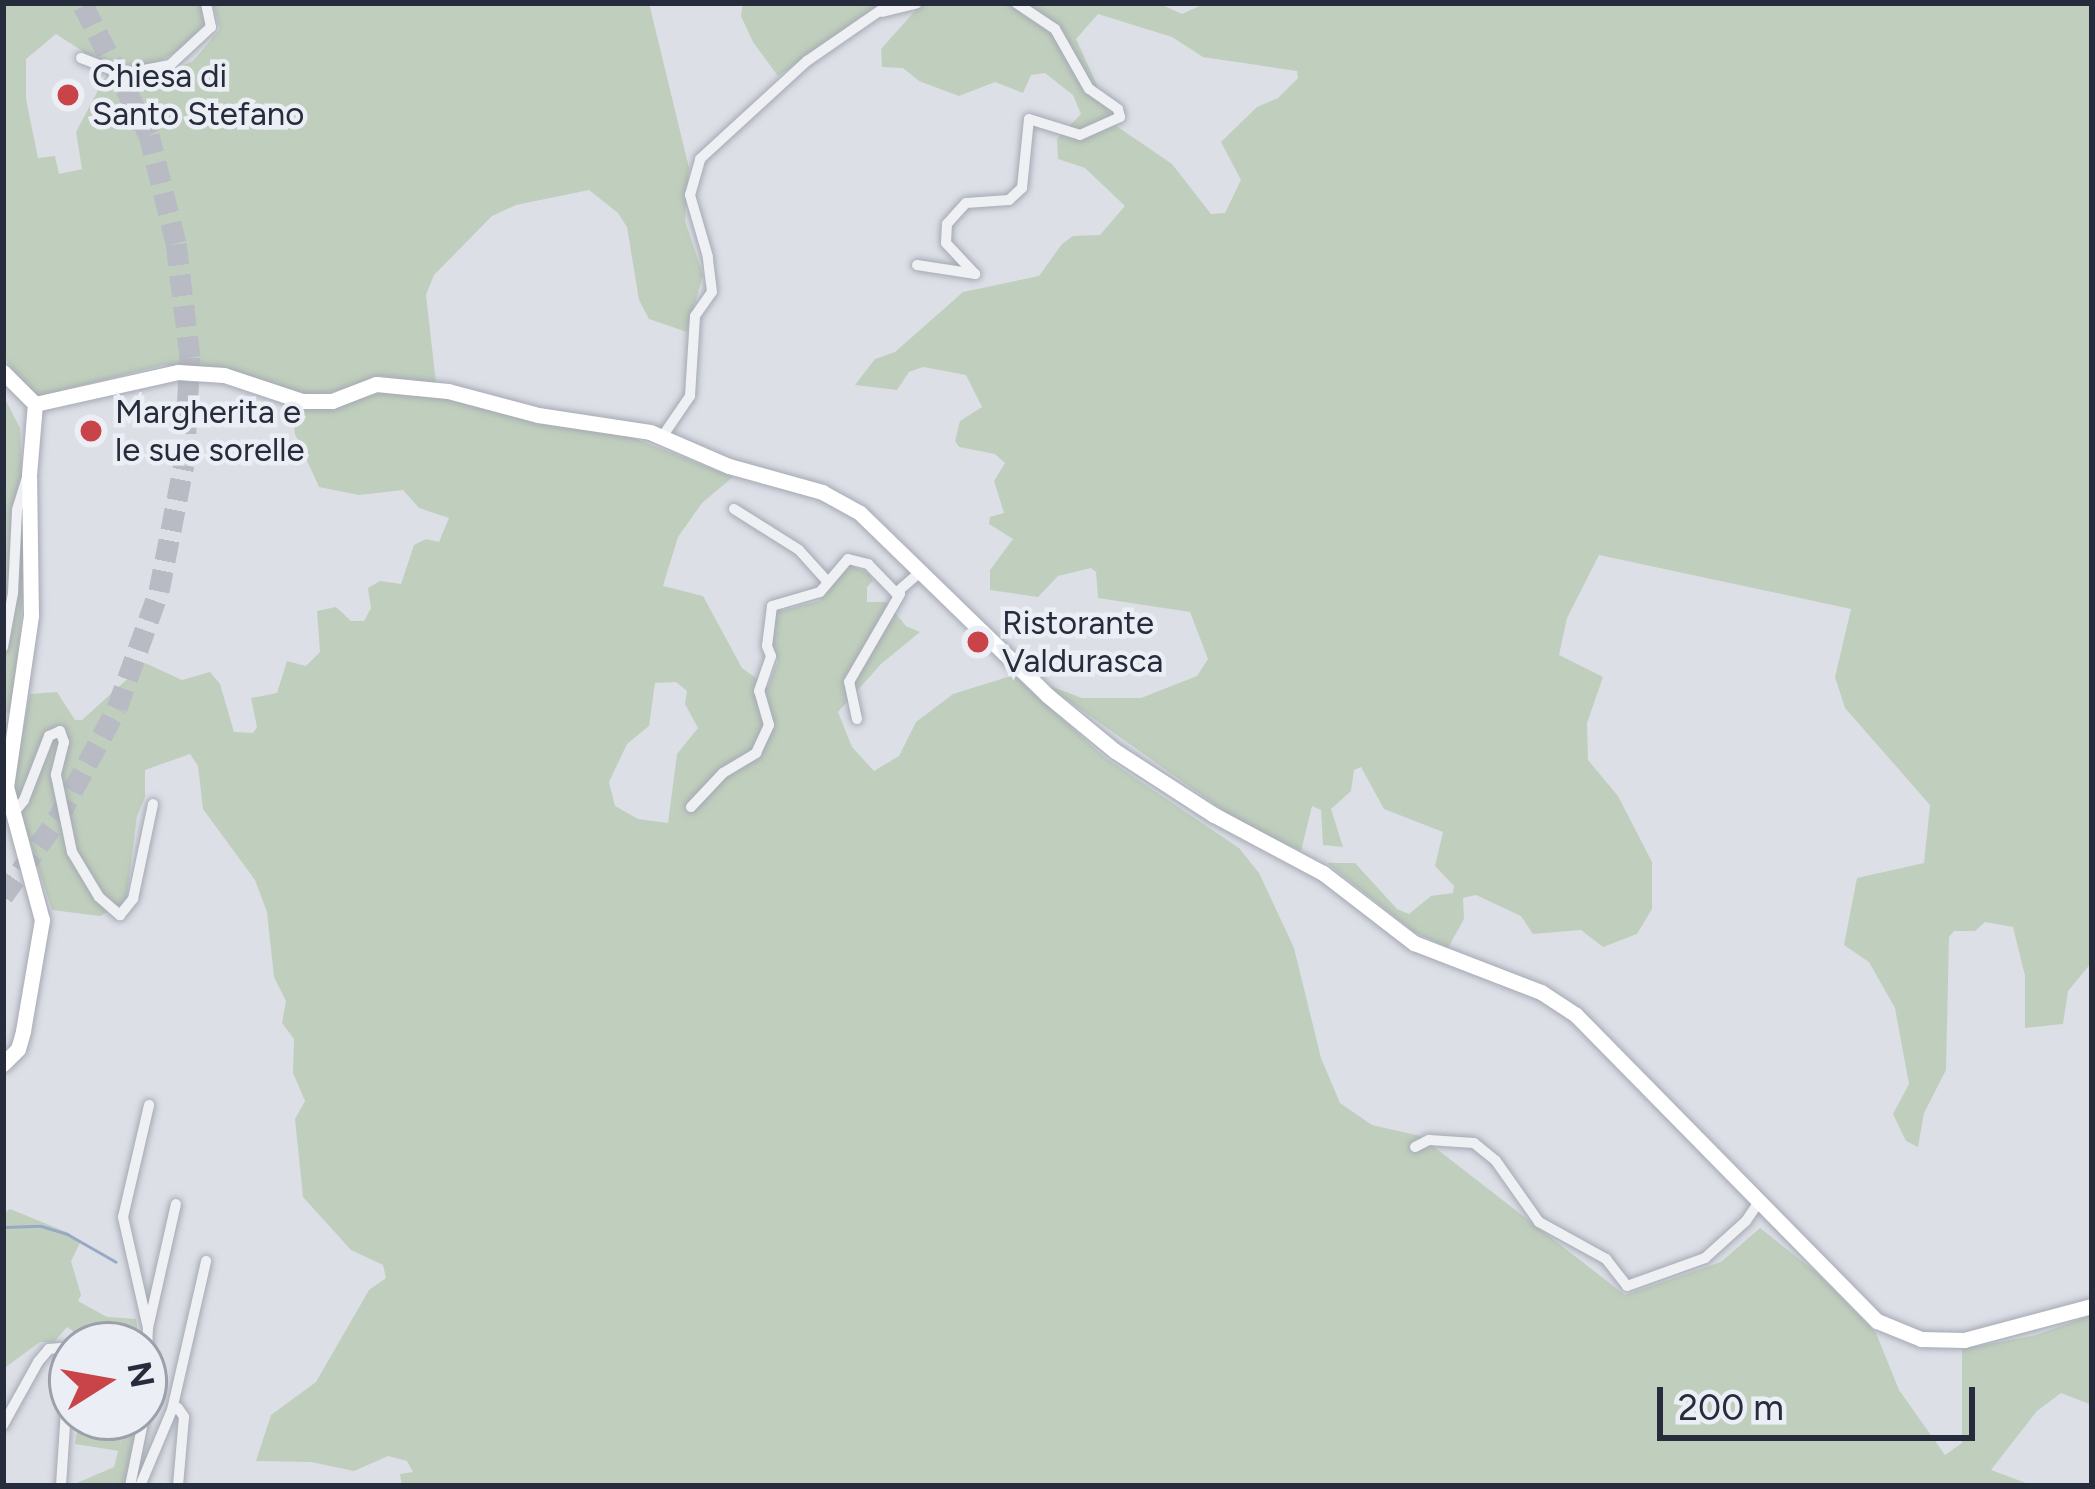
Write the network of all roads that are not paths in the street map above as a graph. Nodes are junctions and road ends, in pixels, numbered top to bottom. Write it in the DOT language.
graph roads {
  1 [pos="206,3"];
  2 [pos="891,3"];
  3 [pos="917,3"];
  4 [pos="1016,3"];
  5 [pos="879,12"];
  6 [pos="82,58"];
  7 [pos="917,265"];
  8 [pos="3,372"];
  9 [pos="35,404"];
  10 [pos="662,437"];
  11 [pos="29,475"];
  12 [pos="734,509"];
  13 [pos="920,572"];
  14 [pos="827,581"];
  15 [pos="900,594"];
  16 [pos="3,647"];
  17 [pos="856,719"];
  18 [pos="153,804"];
  19 [pos="8,805"];
  20 [pos="691,807"];
  21 [pos="3,1064"];
  22 [pos="149,1105"];
  23 [pos="1415,1148"];
  24 [pos="1760,1200"];
  25 [pos="176,1204"];
  26 [pos="206,1261"];
  27 [pos="2092,1306"];
  28 [pos="146,1321"];
  29 [pos="150,1321"];
  30 [pos="172,1410"];
  31 [pos="3,1425"];
  32 [pos="139,1441"];
  33 [pos="61,1486"];
  34 [pos="130,1486"];
  35 [pos="140,1486"];
  36 [pos="178,1486"];
  1 -- 6 [label="street"];
  2 -- 5 [label="street"];
  3 -- 5 [label="street"];
  4 -- 7 [label="street"];
  5 -- 10 [label="street"];
  8 -- 9 [label="main road"];
  9 -- 10 [label="main road"];
  9 -- 11 [label="main road"];
  10 -- 13 [label="main road"];
  11 -- 16 [label="street"];
  11 -- 19 [label="main road"];
  12 -- 14 [label="street"];
  13 -- 15 [label="street"];
  13 -- 24 [label="main road"];
  14 -- 15 [label="street"];
  14 -- 20 [label="street"];
  15 -- 17 [label="street"];
  18 -- 19 [label="street"];
  19 -- 21 [label="main road"];
  22 -- 28 [label="street"];
  23 -- 24 [label="street"];
  24 -- 27 [label="main road"];
  25 -- 29 [label="street"];
  26 -- 30 [label="street"];
  30 -- 35 [label="street"];
  30 -- 36 [label="street"];
  31 -- 33 [label="street"];
  32 -- 34 [label="street"];
}
